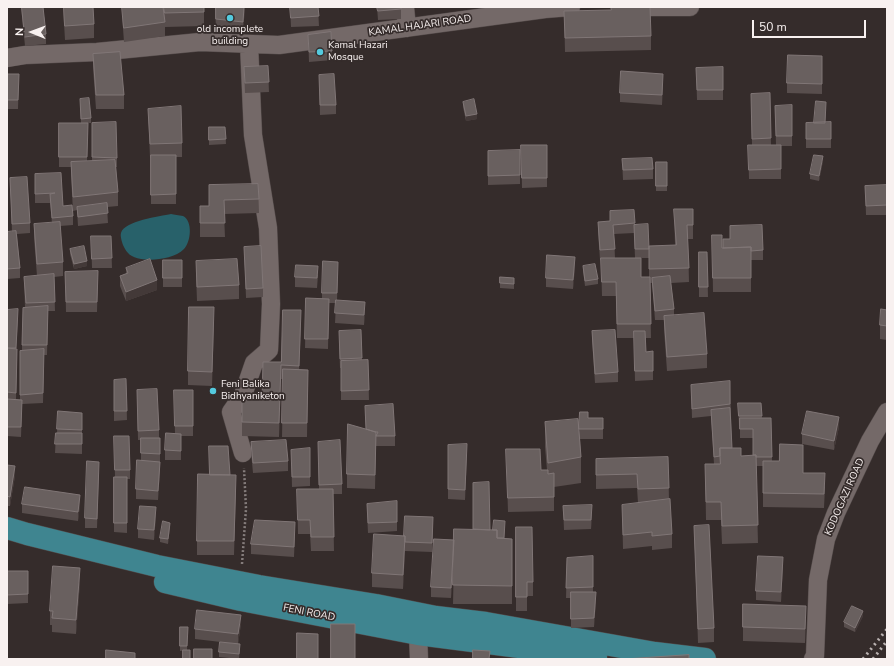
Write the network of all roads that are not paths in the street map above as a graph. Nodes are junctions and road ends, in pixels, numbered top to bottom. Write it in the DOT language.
graph roads {
  1 [pos="406,7"];
  2 [pos="571,7"];
  3 [pos="636,7"];
  4 [pos="690,7"];
  5 [pos="408,28"];
  6 [pos="250,44"];
  7 [pos="7,58"];
  8 [pos="887,412"];
  9 [pos="243,453"];
  10 [pos="7,528"];
  11 [pos="7,543"];
  12 [pos="418,634"];
  13 [pos="419,659"];
  14 [pos="615,659"];
  15 [pos="705,659"];
  16 [pos="813,659"];
  1 -- 5 [label="street"];
  2 -- 5 [label="street, KAMAL HAJARI ROAD"];
  3 -- 4 [label="street"];
  5 -- 6 [label="street, KAMAL HAJARI ROAD"];
  6 -- 7 [label="street, KAMAL HAJARI ROAD"];
  6 -- 9 [label="street"];
  8 -- 16 [label="street, KODOGAZI ROAD"];
  10 -- 15 [label="main road"];
  11 -- 12 [label="main road, FENI ROAD"];
  12 -- 13 [label="street"];
  12 -- 14 [label="main road, FENI ROAD"];
}
